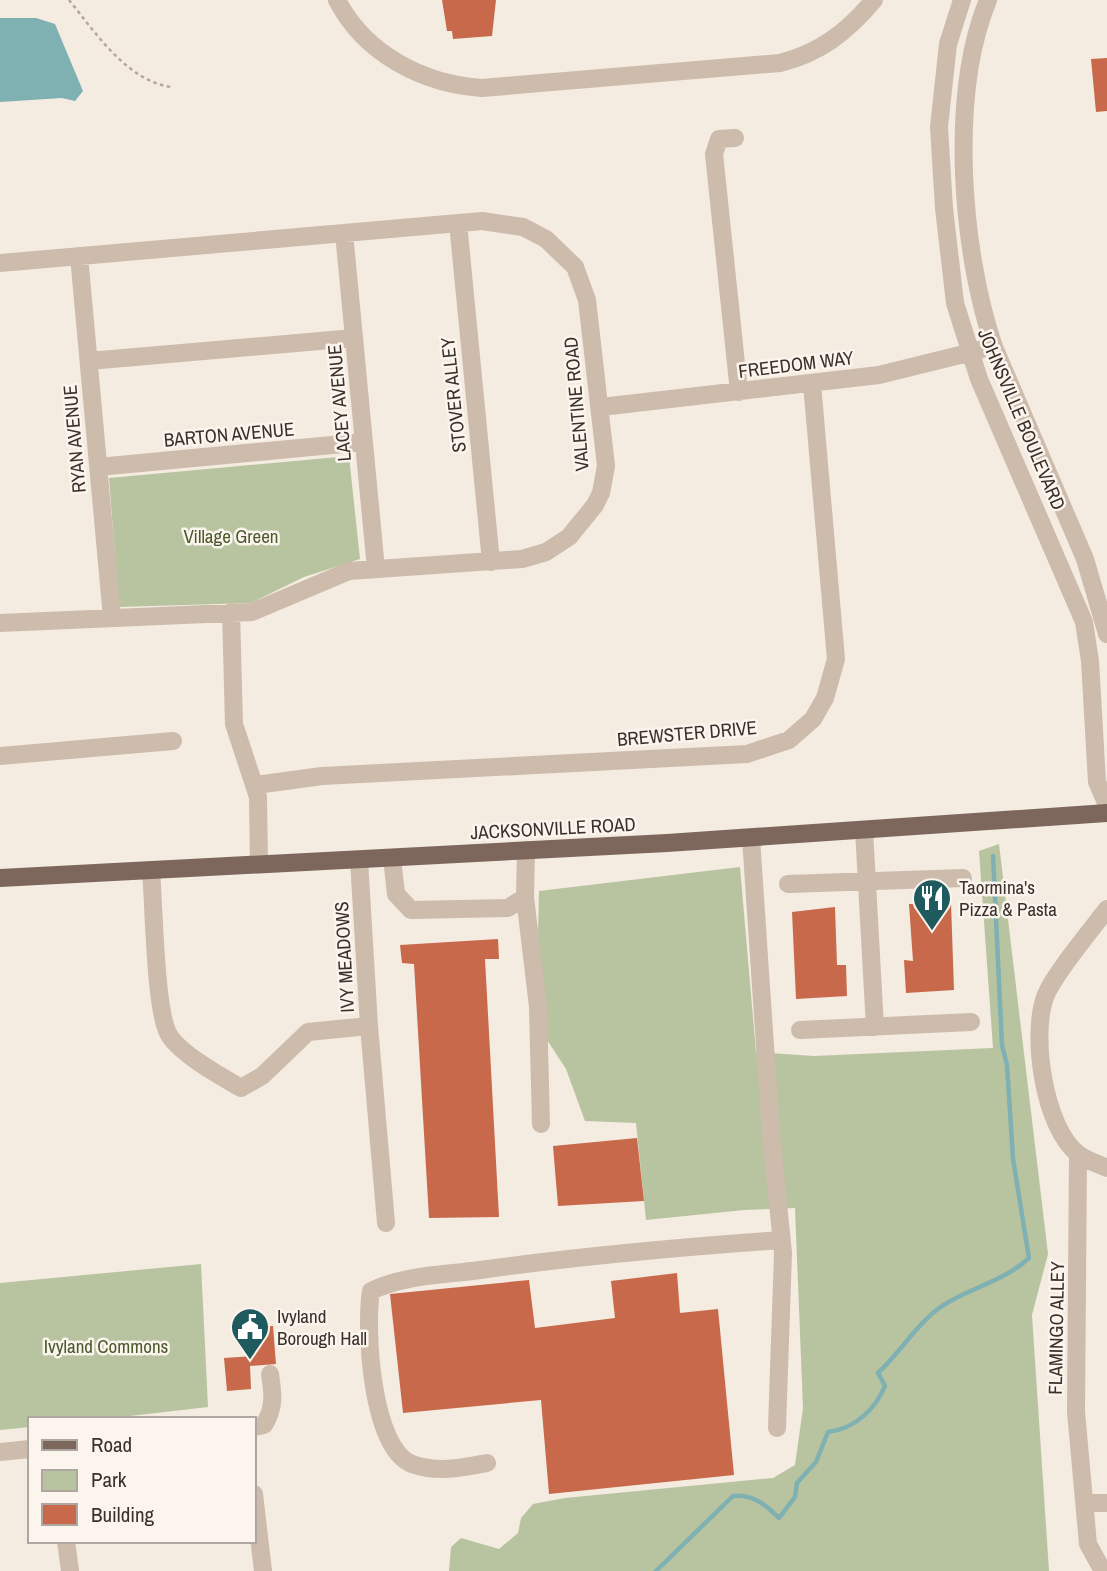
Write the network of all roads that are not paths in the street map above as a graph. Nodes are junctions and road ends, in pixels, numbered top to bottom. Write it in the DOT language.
graph roads {
  1 [pos="337,0"];
  2 [pos="874,0"];
  3 [pos="961,0"];
  4 [pos="988,0"];
  5 [pos="735,138"];
  6 [pos="458,223"];
  7 [pos="344,233"];
  8 [pos="79,256"];
  9 [pos="0,263"];
  10 [pos="354,338"];
  11 [pos="994,347"];
  12 [pos="969,353"];
  13 [pos="89,361"];
  14 [pos="812,384"];
  15 [pos="739,392"];
  16 [pos="601,407"];
  17 [pos="364,442"];
  18 [pos="98,467"];
  19 [pos="491,562"];
  20 [pos="376,569"];
  21 [pos="231,612"];
  22 [pos="112,618"];
  23 [pos="0,623"];
  24 [pos="1107,634"];
  25 [pos="173,741"];
  26 [pos="0,756"];
  27 [pos="256,785"];
  28 [pos="1107,805"];
  29 [pos="1107,813"];
  30 [pos="864,830"];
  31 [pos="751,838"];
  32 [pos="526,850"];
  33 [pos="391,858"];
  34 [pos="359,860"];
  35 [pos="259,864"];
  36 [pos="151,871"];
  37 [pos="0,878"];
  38 [pos="963,878"];
  39 [pos="867,880"];
  40 [pos="788,884"];
  41 [pos="526,897"];
  42 [pos="1107,909"];
  43 [pos="971,1022"];
  44 [pos="369,1026"];
  45 [pos="875,1027"];
  46 [pos="800,1030"];
  47 [pos="541,1124"];
  48 [pos="1078,1154"];
  49 [pos="1107,1168"];
  50 [pos="386,1223"];
  51 [pos="782,1240"];
  52 [pos="270,1374"];
  53 [pos="256,1427"];
  54 [pos="776,1428"];
  55 [pos="28,1449"];
  56 [pos="0,1452"];
  57 [pos="487,1463"];
  58 [pos="1086,1503"];
  59 [pos="1107,1503"];
  60 [pos="256,1510"];
  61 [pos="66,1543"];
  62 [pos="69,1571"];
  63 [pos="263,1571"];
  64 [pos="1103,1571"];
  1 -- 2 [label="street"];
  3 -- 12 [label="street, JOHNSVILLE BOULEVARD"];
  4 -- 11 [label="street, JOHNSVILLE BOULEVARD"];
  5 -- 15 [label="street"];
  6 -- 7 [label="street, VALENTINE ROAD"];
  6 -- 16 [label="street, VALENTINE ROAD"];
  6 -- 19 [label="street, STOVER ALLEY"];
  7 -- 8 [label="street, VALENTINE ROAD"];
  7 -- 10 [label="street, LACEY AVENUE"];
  8 -- 9 [label="street, VALENTINE ROAD"];
  8 -- 13 [label="street, RYAN AVENUE"];
  10 -- 13 [label="street"];
  10 -- 17 [label="street, LACEY AVENUE"];
  11 -- 12 [label="street, FREEDOM WAY"];
  11 -- 24 [label="street, JOHNSVILLE BOULEVARD"];
  12 -- 14 [label="street, FREEDOM WAY"];
  12 -- 28 [label="street, JOHNSVILLE BOULEVARD"];
  13 -- 18 [label="street, RYAN AVENUE"];
  14 -- 15 [label="street, FREEDOM WAY"];
  14 -- 27 [label="street, BREWSTER DRIVE"];
  15 -- 16 [label="street, FREEDOM WAY"];
  16 -- 19 [label="street, VALENTINE ROAD"];
  17 -- 18 [label="street, BARTON AVENUE"];
  17 -- 20 [label="street, LACEY AVENUE"];
  18 -- 22 [label="street, RYAN AVENUE"];
  19 -- 20 [label="street, VALENTINE ROAD"];
  20 -- 21 [label="street, VALENTINE ROAD"];
  21 -- 22 [label="street, VALENTINE ROAD"];
  21 -- 27 [label="street"];
  22 -- 23 [label="street, VALENTINE ROAD"];
  25 -- 26 [label="street"];
  27 -- 35 [label="street"];
  29 -- 30 [label="main road, JACKSONVILLE ROAD"];
  30 -- 31 [label="main road, JACKSONVILLE ROAD"];
  30 -- 39 [label="street"];
  31 -- 32 [label="main road, JACKSONVILLE ROAD"];
  31 -- 51 [label="street"];
  32 -- 33 [label="main road, JACKSONVILLE ROAD"];
  32 -- 41 [label="street"];
  33 -- 34 [label="main road, JACKSONVILLE ROAD"];
  33 -- 41 [label="street"];
  34 -- 35 [label="main road, JACKSONVILLE ROAD"];
  34 -- 44 [label="street, IVY MEADOWS"];
  35 -- 36 [label="main road, JACKSONVILLE ROAD"];
  36 -- 37 [label="main road, JACKSONVILLE ROAD"];
  36 -- 44 [label="street, IVY MEADOWS"];
  38 -- 39 [label="street"];
  39 -- 40 [label="street"];
  39 -- 45 [label="street"];
  41 -- 47 [label="street"];
  42 -- 48 [label="street"];
  43 -- 45 [label="street"];
  44 -- 50 [label="street"];
  45 -- 46 [label="street"];
  48 -- 49 [label="street"];
  48 -- 58 [label="street, FLAMINGO ALLEY"];
  51 -- 54 [label="street"];
  51 -- 57 [label="street"];
  52 -- 53 [label="street"];
  55 -- 56 [label="street"];
  58 -- 59 [label="street"];
  58 -- 64 [label="street, FLAMINGO ALLEY"];
  60 -- 63 [label="street"];
  61 -- 62 [label="street"];
}
